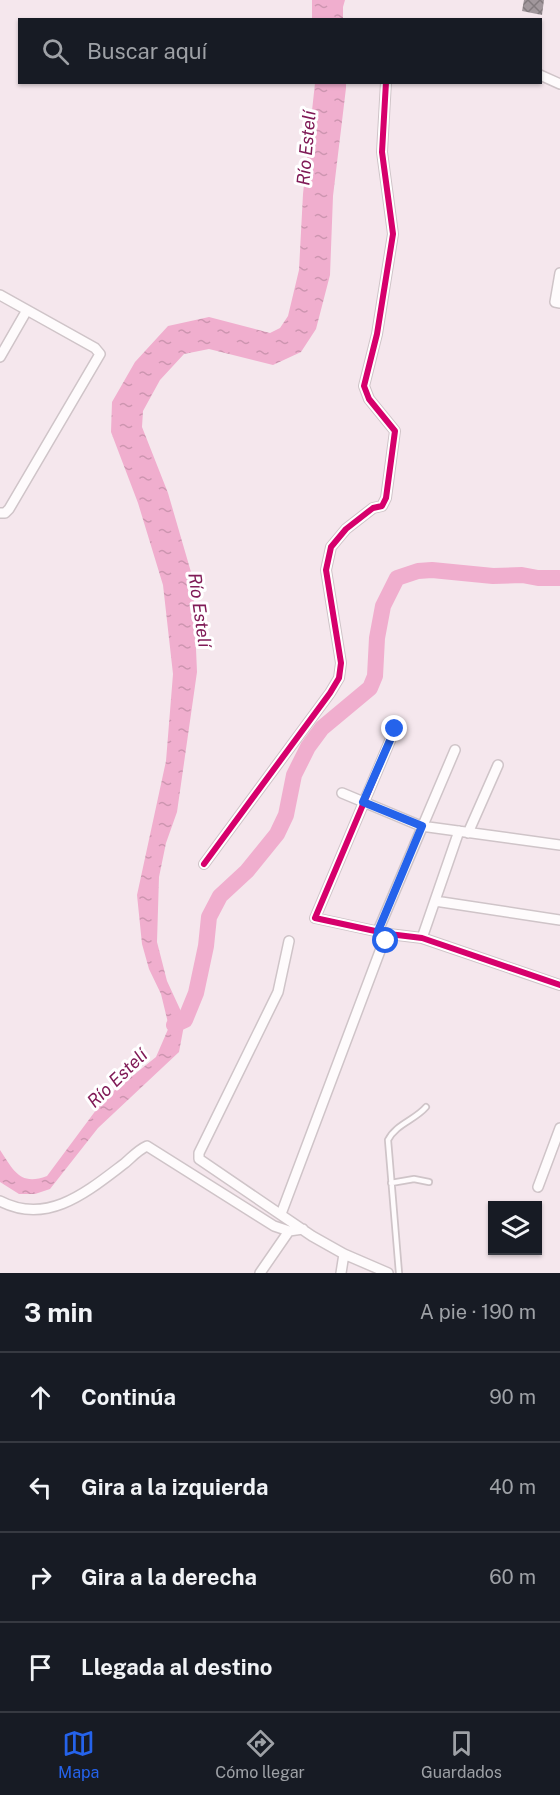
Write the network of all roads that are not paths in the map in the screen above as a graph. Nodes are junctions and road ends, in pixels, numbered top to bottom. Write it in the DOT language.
graph roads {
  1 [pos="542,76"];
  2 [pos="386,84"];
  3 [pos="560,84"];
  4 [pos="560,273"];
  5 [pos="0,295"];
  6 [pos="560,303"];
  7 [pos="27,310"];
  8 [pos="0,357"];
  9 [pos="0,513"];
  10 [pos="395,729"];
  11 [pos="455,750"];
  12 [pos="498,765"];
  13 [pos="342,793"];
  14 [pos="363,802"];
  15 [pos="422,826"];
  16 [pos="463,832"];
  17 [pos="560,845"];
  18 [pos="204,864"];
  19 [pos="435,901"];
  20 [pos="560,920"];
  21 [pos="378,931"];
  22 [pos="389,934"];
  23 [pos="422,938"];
  24 [pos="289,941"];
  25 [pos="560,985"];
  26 [pos="426,1107"];
  27 [pos="560,1128"];
  28 [pos="429,1182"];
  29 [pos="391,1183"];
  30 [pos="537,1187"];
  31 [pos="0,1201"];
  32 [pos="281,1214"];
  33 [pos="303,1229"];
  34 [pos="289,1231"];
  35 [pos="344,1254"];
  36 [pos="260,1273"];
  37 [pos="341,1273"];
  38 [pos="388,1273"];
  39 [pos="399,1273"];
  1 -- 3 [label="street"];
  2 -- 18 [label="street"];
  4 -- 6 [label="street"];
  5 -- 7 [label="street"];
  7 -- 8 [label="street"];
  7 -- 9 [label="street"];
  10 -- 14 [label="street"];
  11 -- 15 [label="street"];
  12 -- 16 [label="street"];
  13 -- 14 [label="street"];
  14 -- 15 [label="street"];
  14 -- 21 [label="street"];
  15 -- 16 [label="street"];
  15 -- 21 [label="street"];
  16 -- 17 [label="street"];
  16 -- 19 [label="street"];
  19 -- 20 [label="street"];
  19 -- 23 [label="street"];
  21 -- 22 [label="street"];
  22 -- 23 [label="street"];
  22 -- 32 [label="street"];
  23 -- 25 [label="street"];
  24 -- 32 [label="street"];
  26 -- 29 [label="lane"];
  27 -- 30 [label="street"];
  28 -- 29 [label="lane"];
  29 -- 39 [label="lane"];
  31 -- 34 [label="street"];
  32 -- 33 [label="street"];
  33 -- 34 [label="street"];
  33 -- 35 [label="street"];
  34 -- 36 [label="street"];
  35 -- 37 [label="street"];
  35 -- 38 [label="street"];
}
